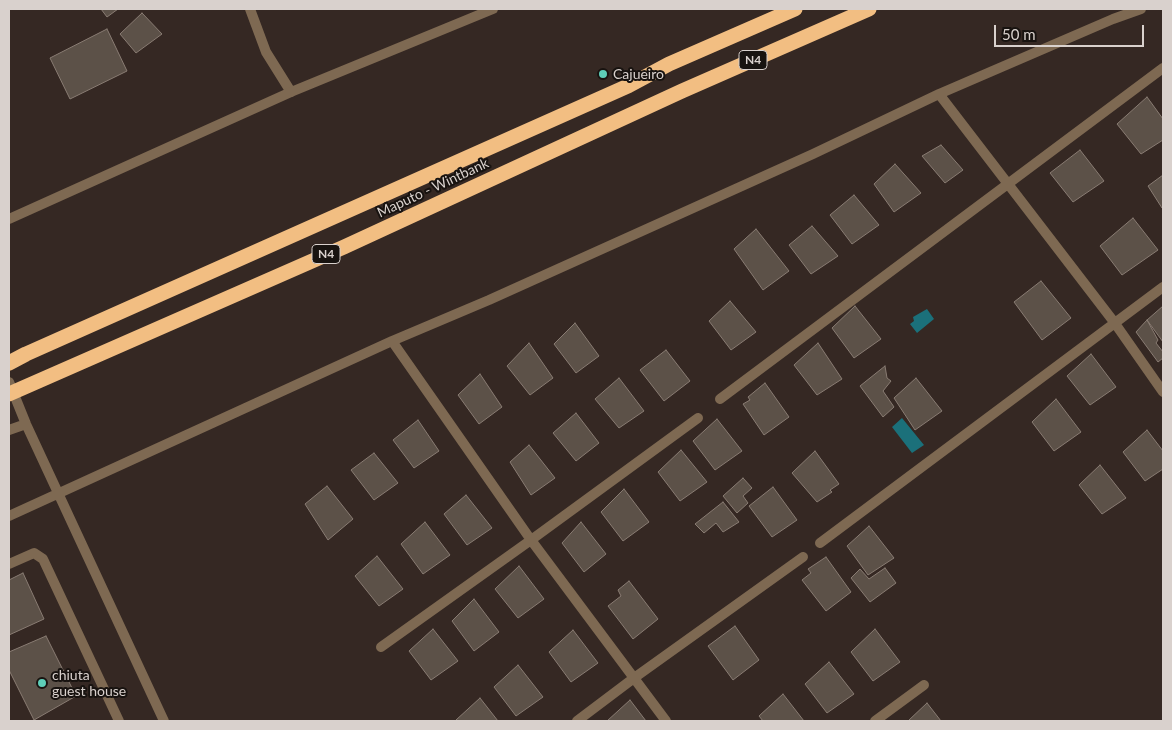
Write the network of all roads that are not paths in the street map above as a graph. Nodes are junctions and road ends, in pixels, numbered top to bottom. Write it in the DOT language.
graph roads {
  1 [pos="250,9"];
  2 [pos="493,9"];
  3 [pos="795,9"];
  4 [pos="869,9"];
  5 [pos="1141,9"];
  6 [pos="1163,68"];
  7 [pos="291,92"];
  8 [pos="939,94"];
  9 [pos="1008,184"];
  10 [pos="9,219"];
  11 [pos="1163,287"];
  12 [pos="1114,322"];
  13 [pos="392,341"];
  14 [pos="9,363"];
  15 [pos="10,389"];
  16 [pos="1163,392"];
  17 [pos="720,399"];
  18 [pos="698,418"];
  19 [pos="26,424"];
  20 [pos="9,430"];
  21 [pos="59,493"];
  22 [pos="9,516"];
  23 [pos="531,540"];
  24 [pos="820,543"];
  25 [pos="803,557"];
  26 [pos="9,564"];
  27 [pos="381,647"];
  28 [pos="634,678"];
  29 [pos="924,685"];
  30 [pos="119,721"];
  31 [pos="164,721"];
  32 [pos="577,721"];
  33 [pos="666,721"];
  34 [pos="875,721"];
  1 -- 7 [label="street"];
  2 -- 7 [label="street"];
  3 -- 14 [label="highway, Maputo - Wintbank / N4"];
  4 -- 15 [label="highway, Maputo - Wintbank / N4"];
  5 -- 8 [label="street"];
  6 -- 9 [label="street"];
  7 -- 10 [label="street"];
  8 -- 9 [label="street"];
  8 -- 13 [label="street"];
  9 -- 12 [label="street"];
  9 -- 17 [label="street"];
  11 -- 12 [label="street"];
  12 -- 16 [label="street"];
  12 -- 24 [label="street"];
  13 -- 21 [label="street"];
  13 -- 23 [label="street"];
  15 -- 19 [label="street"];
  18 -- 23 [label="street"];
  19 -- 20 [label="street"];
  19 -- 21 [label="street"];
  21 -- 22 [label="street"];
  21 -- 31 [label="street"];
  23 -- 27 [label="street"];
  23 -- 28 [label="street"];
  25 -- 28 [label="street"];
  26 -- 30 [label="street"];
  28 -- 32 [label="street"];
  28 -- 33 [label="street"];
  29 -- 34 [label="street"];
}
